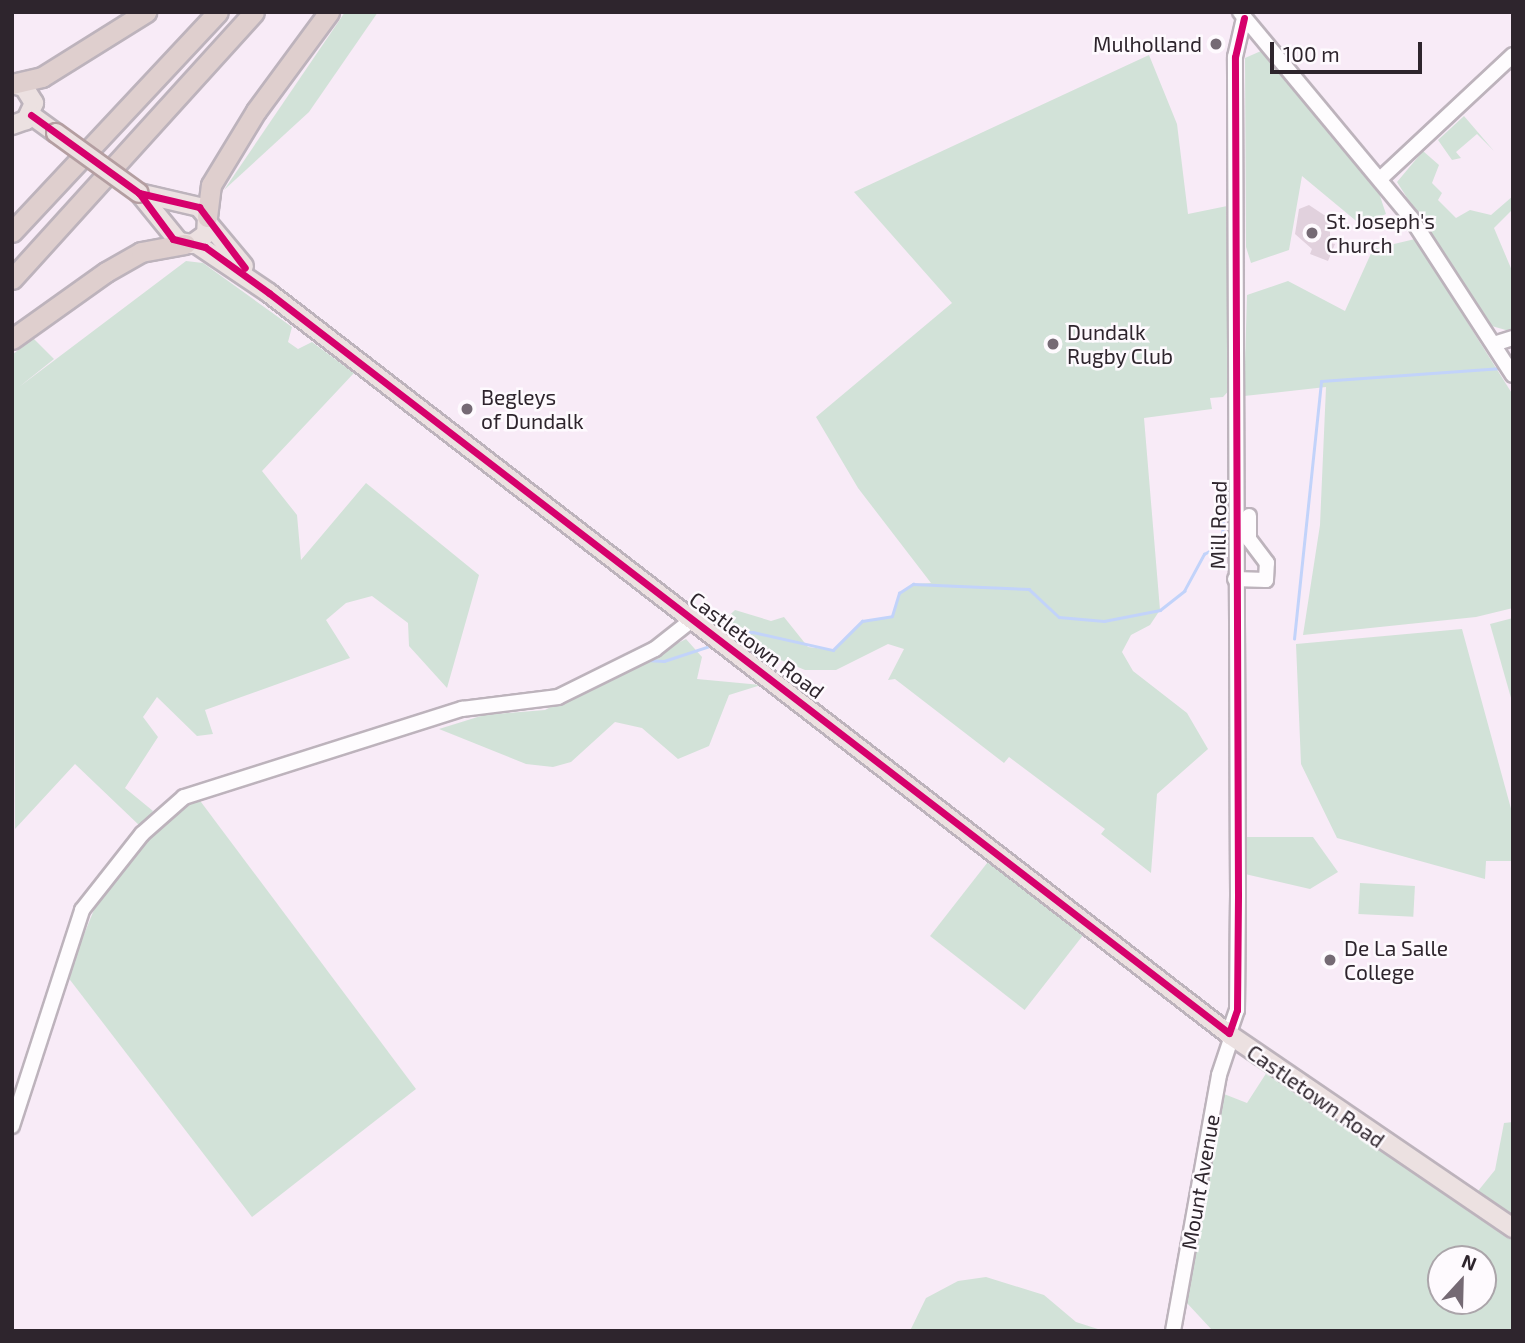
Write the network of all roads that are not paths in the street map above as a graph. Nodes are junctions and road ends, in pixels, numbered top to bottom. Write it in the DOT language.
graph roads {
  1 [pos="146,12"];
  2 [pos="218,12"];
  3 [pos="254,12"];
  4 [pos="329,12"];
  5 [pos="1242,15"];
  6 [pos="1513,55"];
  7 [pos="12,83"];
  8 [pos="31,115"];
  9 [pos="12,125"];
  10 [pos="1380,178"];
  11 [pos="139,193"];
  12 [pos="183,204"];
  13 [pos="207,220"];
  14 [pos="12,232"];
  15 [pos="183,240"];
  16 [pos="12,279"];
  17 [pos="262,288"];
  18 [pos="1513,338"];
  19 [pos="12,340"];
  20 [pos="1494,344"];
  21 [pos="1513,375"];
  22 [pos="1249,516"];
  23 [pos="1235,579"];
  24 [pos="693,619"];
  25 [pos="1231,1035"];
  26 [pos="12,1126"];
  27 [pos="1513,1228"];
  28 [pos="1173,1331"];
  1 -- 7 [label="highway"];
  2 -- 14 [label="highway"];
  3 -- 16 [label="highway"];
  4 -- 13 [label="highway"];
  5 -- 10 [label="street"];
  5 -- 23 [label="street, Mill Road"];
  6 -- 10 [label="street"];
  7 -- 8 [label="main road"];
  8 -- 9 [label="main road"];
  8 -- 11 [label="main road, bridge"];
  10 -- 20 [label="street"];
  11 -- 12 [label="main road"];
  11 -- 15 [label="main road, Castletown Road"];
  12 -- 13 [label="main road"];
  12 -- 15 [label="main road"];
  13 -- 15 [label="main road"];
  13 -- 17 [label="main road, Castletown Road"];
  15 -- 17 [label="main road, Castletown Road"];
  15 -- 19 [label="highway"];
  17 -- 24 [label="main road, Castletown Road"];
  18 -- 20 [label="street"];
  20 -- 21 [label="street"];
  22 -- 23 [label="street"];
  23 -- 25 [label="street, Mill Road"];
  24 -- 25 [label="main road, Castletown Road"];
  24 -- 26 [label="street"];
  25 -- 27 [label="main road, Castletown Road"];
  25 -- 28 [label="street, Mount Avenue"];
}
